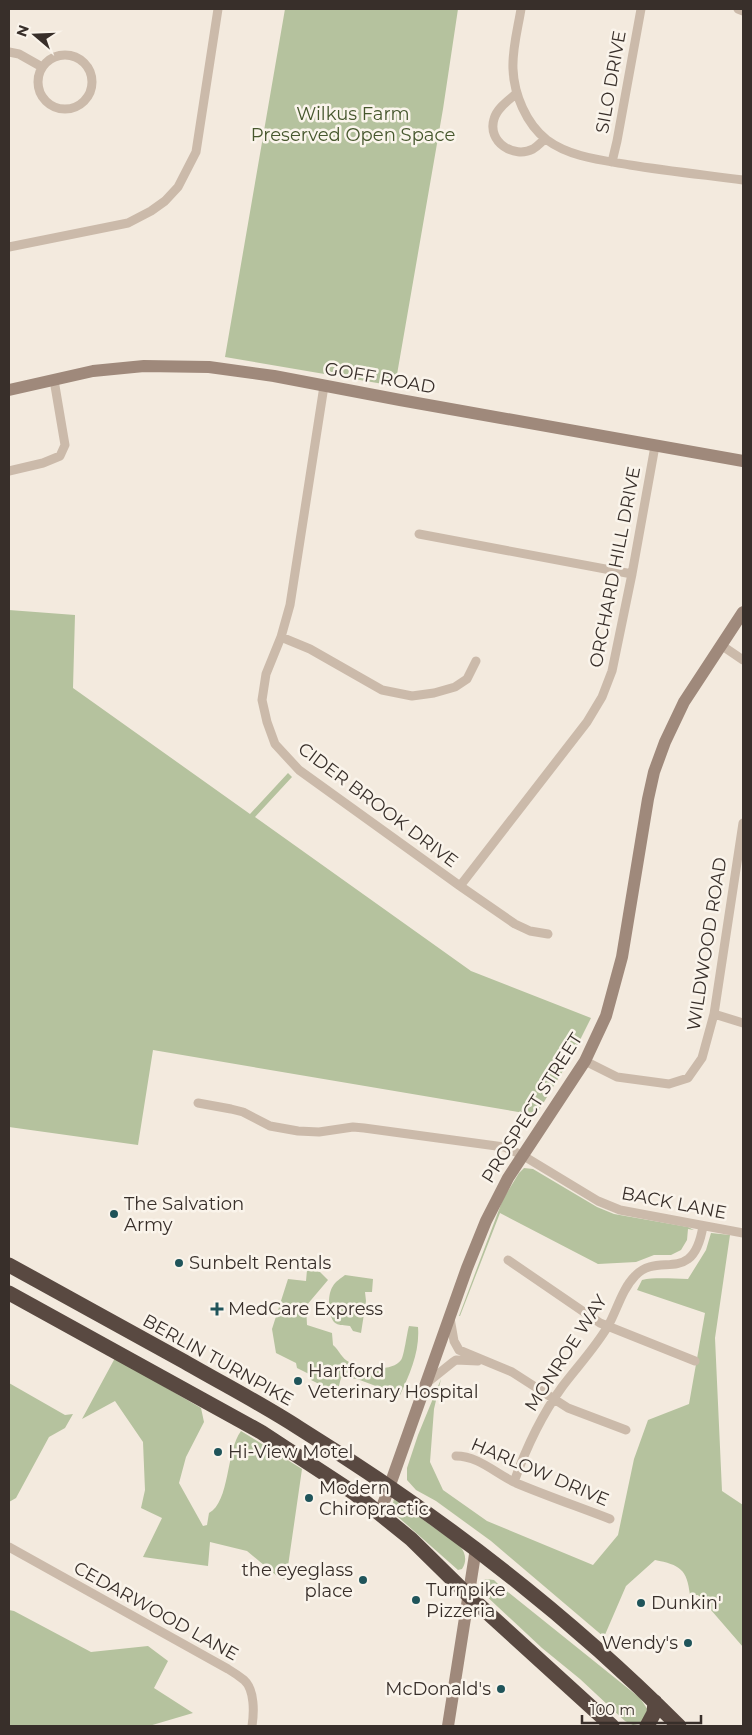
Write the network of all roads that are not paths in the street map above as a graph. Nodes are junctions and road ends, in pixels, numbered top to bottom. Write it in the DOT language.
graph roads {
  1 [pos="218,9"];
  2 [pos="521,9"];
  3 [pos="640,9"];
  4 [pos="738,9"];
  5 [pos="743,11"];
  6 [pos="9,52"];
  7 [pos="42,66"];
  8 [pos="517,93"];
  9 [pos="545,139"];
  10 [pos="612,162"];
  11 [pos="743,180"];
  12 [pos="9,247"];
  13 [pos="54,380"];
  14 [pos="324,386"];
  15 [pos="9,390"];
  16 [pos="655,446"];
  17 [pos="743,461"];
  18 [pos="9,471"];
  19 [pos="419,534"];
  20 [pos="632,574"];
  21 [pos="743,612"];
  22 [pos="281,638"];
  23 [pos="721,645"];
  24 [pos="743,660"];
  25 [pos="476,661"];
  26 [pos="743,825"];
  27 [pos="460,886"];
  28 [pos="548,934"];
  29 [pos="714,1014"];
  30 [pos="743,1023"];
  31 [pos="585,1061"];
  32 [pos="198,1103"];
  33 [pos="522,1155"];
  34 [pos="703,1226"];
  35 [pos="743,1233"];
  36 [pos="508,1260"];
  37 [pos="9,1265"];
  38 [pos="9,1294"];
  39 [pos="450,1316"];
  40 [pos="608,1326"];
  41 [pos="125,1329"];
  42 [pos="114,1351"];
  43 [pos="695,1360"];
  44 [pos="485,1361"];
  45 [pos="426,1384"];
  46 [pos="554,1400"];
  47 [pos="626,1430"];
  48 [pos="456,1456"];
  49 [pos="514,1482"];
  50 [pos="389,1486"];
  51 [pos="380,1513"];
  52 [pos="610,1520"];
  53 [pos="9,1547"];
  54 [pos="476,1548"];
  55 [pos="468,1595"];
  56 [pos="654,1702"];
  57 [pos="252,1726"];
  58 [pos="448,1726"];
  59 [pos="612,1726"];
  60 [pos="648,1726"];
  61 [pos="679,1726"];
  1 -- 12 [label="street"];
  2 -- 8 [label="street"];
  3 -- 10 [label="street, SILO DRIVE"];
  4 -- 5 [label="street"];
  6 -- 7 [label="street"];
  7 -- 7 [label="street"];
  8 -- 9 [label="street"];
  8 -- 9 [label="street"];
  9 -- 10 [label="street"];
  10 -- 11 [label="street"];
  13 -- 14 [label="main road, GOFF ROAD"];
  13 -- 15 [label="main road, GOFF ROAD"];
  13 -- 18 [label="street"];
  14 -- 16 [label="main road, GOFF ROAD"];
  14 -- 22 [label="street, CIDER BROOK DRIVE"];
  16 -- 17 [label="main road, GOFF ROAD"];
  16 -- 20 [label="street, ORCHARD HILL DRIVE"];
  19 -- 20 [label="street"];
  20 -- 27 [label="street, ORCHARD HILL DRIVE"];
  21 -- 23 [label="main road, PROSPECT STREET"];
  22 -- 25 [label="street"];
  22 -- 27 [label="street, CIDER BROOK DRIVE"];
  23 -- 24 [label="street"];
  23 -- 31 [label="main road, PROSPECT STREET"];
  26 -- 29 [label="street, WILDWOOD ROAD"];
  27 -- 28 [label="street, CIDER BROOK DRIVE"];
  29 -- 30 [label="street"];
  29 -- 31 [label="street, WILDWOOD ROAD"];
  31 -- 33 [label="main road, PROSPECT STREET"];
  32 -- 33 [label="street, BACK LANE"];
  33 -- 34 [label="street, BACK LANE"];
  33 -- 39 [label="main road, PROSPECT STREET"];
  34 -- 35 [label="street, BACK LANE"];
  34 -- 40 [label="street, MONROE WAY"];
  36 -- 40 [label="street"];
  37 -- 41 [label="highway, BERLIN TURNPIKE"];
  38 -- 42 [label="highway"];
  39 -- 44 [label="street"];
  39 -- 45 [label="main road, PROSPECT STREET"];
  40 -- 43 [label="street"];
  40 -- 46 [label="street, MONROE WAY"];
  41 -- 42 [label="highway"];
  41 -- 50 [label="highway, BERLIN TURNPIKE"];
  42 -- 51 [label="highway"];
  44 -- 45 [label="street"];
  44 -- 46 [label="street"];
  45 -- 50 [label="main road, PROSPECT STREET"];
  46 -- 47 [label="street"];
  46 -- 49 [label="street, MONROE WAY"];
  48 -- 49 [label="street, HARLOW DRIVE"];
  49 -- 52 [label="street, HARLOW DRIVE"];
  50 -- 51 [label="main road, PROSPECT STREET"];
  50 -- 54 [label="highway, BERLIN TURNPIKE"];
  51 -- 55 [label="highway"];
  53 -- 57 [label="street, CEDARWOOD LANE"];
  54 -- 55 [label="main road"];
  54 -- 56 [label="highway, BERLIN TURNPIKE"];
  55 -- 58 [label="main road"];
  55 -- 59 [label="highway"];
  56 -- 60 [label="highway"];
  56 -- 61 [label="highway, BERLIN TURNPIKE"];
}
